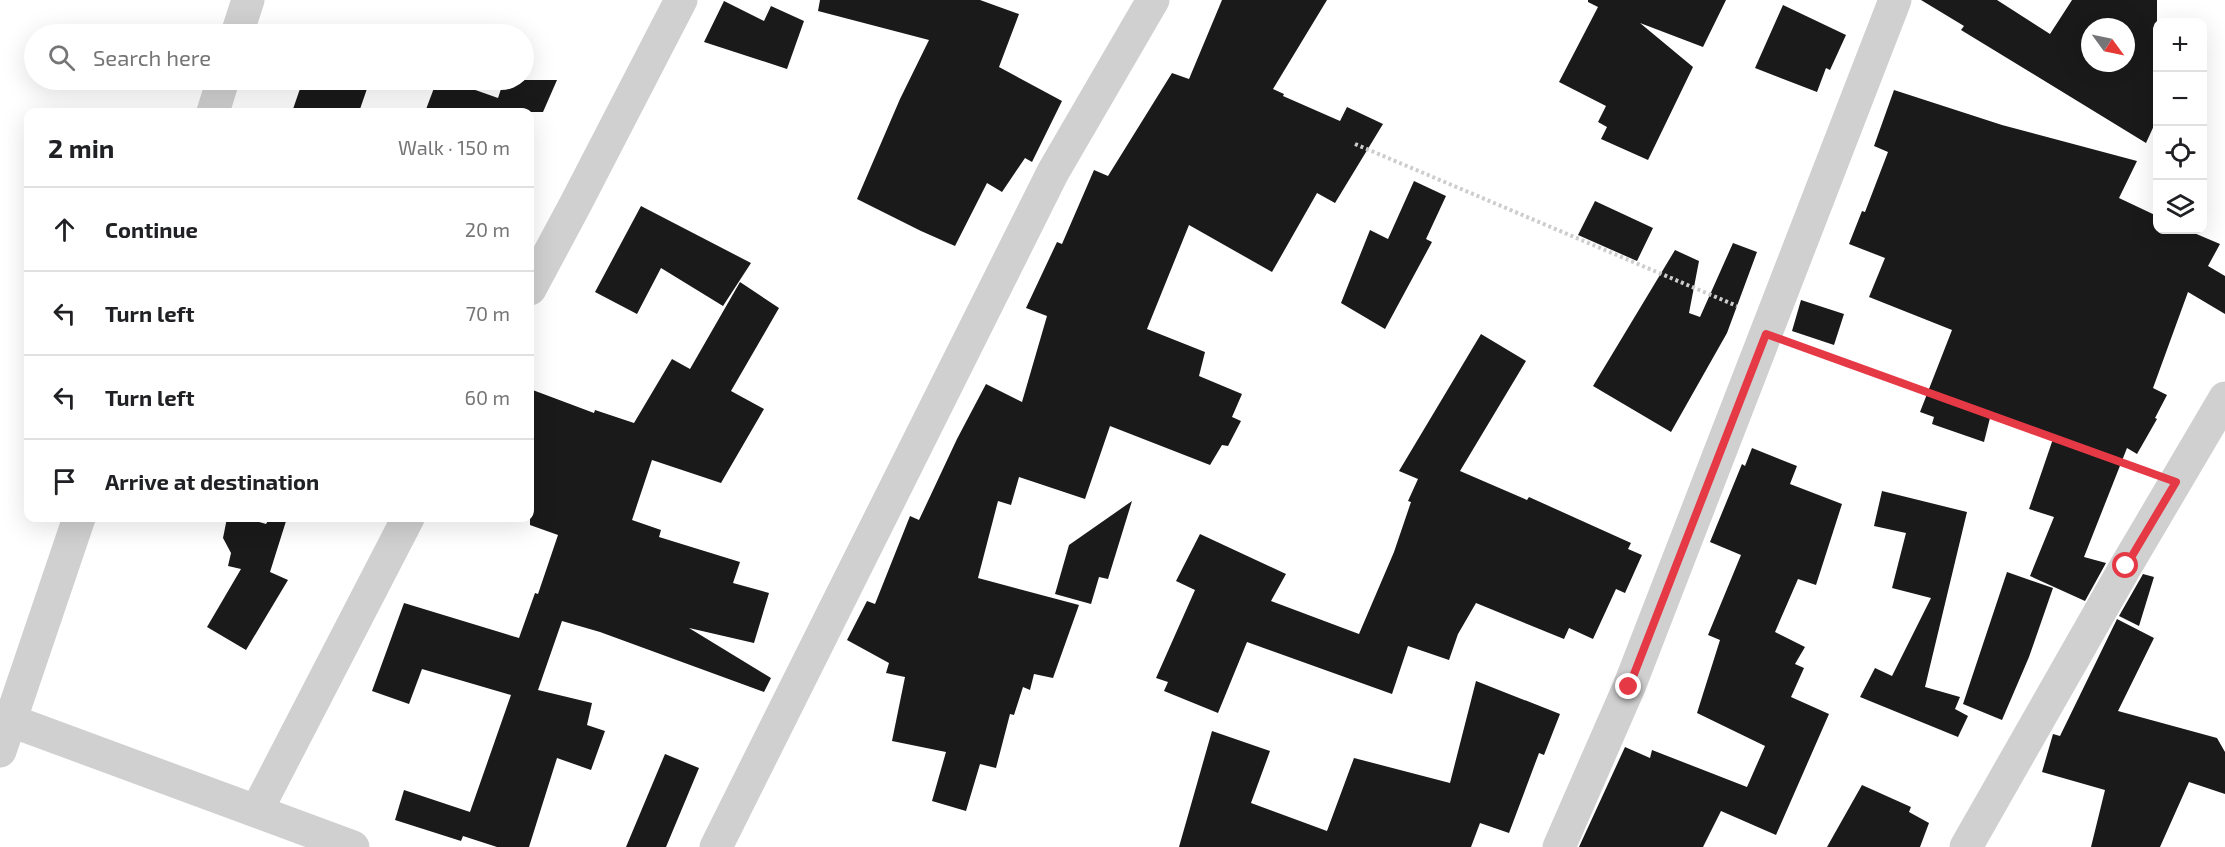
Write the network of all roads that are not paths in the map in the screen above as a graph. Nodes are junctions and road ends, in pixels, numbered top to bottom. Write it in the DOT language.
graph roads {
  1 [pos="248,0"];
  2 [pos="681,0"];
  3 [pos="1153,0"];
  4 [pos="1895,0"];
  5 [pos="240,24"];
  6 [pos="220,90"];
  7 [pos="214,108"];
  8 [pos="534,282"];
  9 [pos="2225,398"];
  10 [pos="78,522"];
  11 [pos="406,522"];
  12 [pos="9,720"];
  13 [pos="0,751"];
  14 [pos="257,810"];
  15 [pos="353,847"];
  16 [pos="716,847"];
  17 [pos="1559,847"];
  18 [pos="1966,847"];
  1 -- 5 [label="street"];
  2 -- 8 [label="street"];
  3 -- 16 [label="street"];
  4 -- 17 [label="street"];
  6 -- 7 [label="street"];
  9 -- 18 [label="street"];
  10 -- 12 [label="street"];
  11 -- 14 [label="street"];
  12 -- 13 [label="street"];
  12 -- 14 [label="street"];
  14 -- 15 [label="street"];
}
